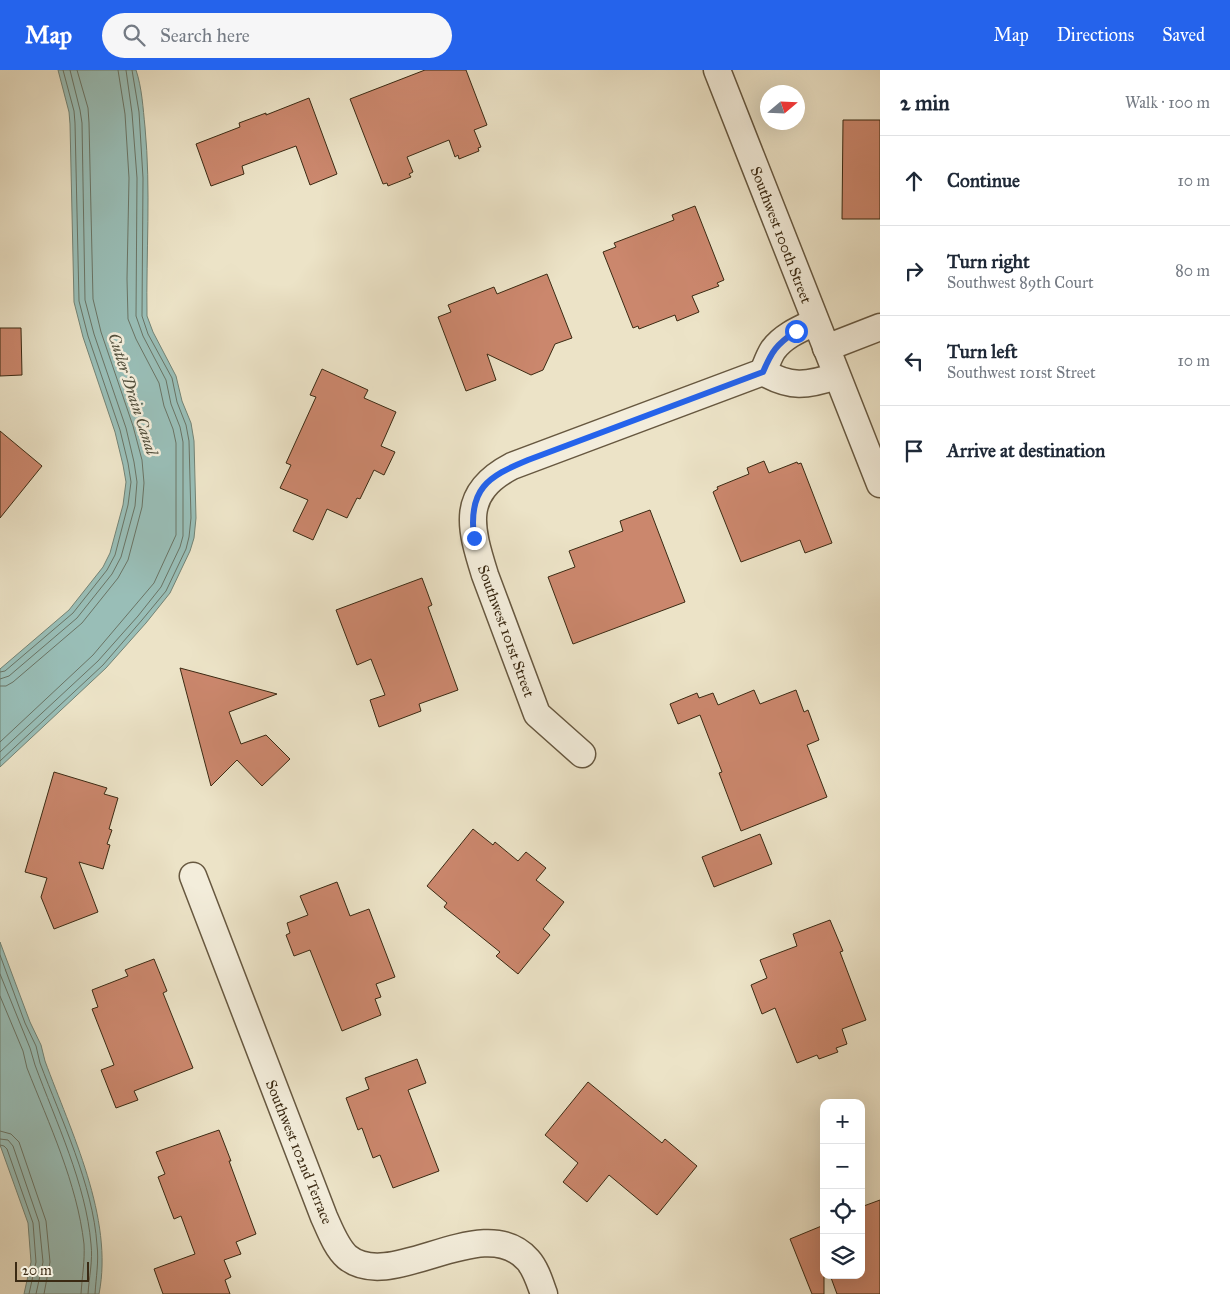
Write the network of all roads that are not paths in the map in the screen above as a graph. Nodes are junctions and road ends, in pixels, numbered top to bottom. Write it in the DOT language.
graph roads {
  1 [pos="717,70"];
  2 [pos="816,322"];
  3 [pos="880,327"];
  4 [pos="826,348"];
  5 [pos="763,372"];
  6 [pos="836,376"];
  7 [pos="880,484"];
  8 [pos="582,754"];
  9 [pos="193,876"];
  10 [pos="544,1294"];
  1 -- 2 [label="street, Southwest 100th Street"];
  2 -- 4 [label="street, Southwest 100th Street"];
  2 -- 5 [label="street"];
  3 -- 4 [label="street"];
  4 -- 6 [label="street, Southwest 100th Street"];
  5 -- 6 [label="street"];
  5 -- 8 [label="street, Southwest 101st Street"];
  6 -- 7 [label="street, Southwest 100th Street"];
  9 -- 10 [label="street, Southwest 102nd Terrace"];
}
